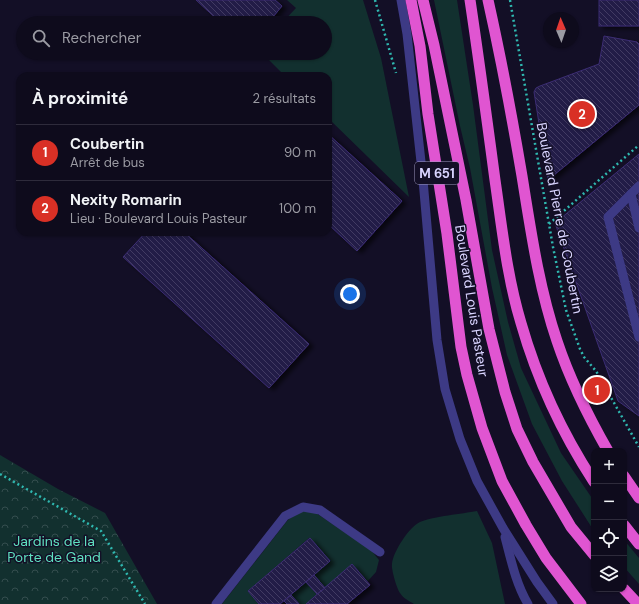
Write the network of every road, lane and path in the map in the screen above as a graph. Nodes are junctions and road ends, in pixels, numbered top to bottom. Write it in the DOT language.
graph roads {
  1 [pos="375,0"];
  2 [pos="401,0"];
  3 [pos="411,0"];
  4 [pos="423,0"];
  5 [pos="470,0"];
  6 [pos="488,0"];
  7 [pos="510,0"];
  8 [pos="388,46"];
  9 [pos="639,145"];
  10 [pos="639,186"];
  11 [pos="631,194"];
  12 [pos="549,225"];
  13 [pos="639,228"];
  14 [pos="639,337"];
  15 [pos="639,447"];
  16 [pos="606,448"];
  17 [pos="0,474"];
  18 [pos="591,477"];
  19 [pos="627,480"];
  20 [pos="639,498"];
  21 [pos="503,528"];
  22 [pos="627,529"];
  23 [pos="639,544"];
  24 [pos="380,552"];
  25 [pos="591,552"];
  26 [pos="627,592"];
  27 [pos="145,604"];
  28 [pos="216,604"];
  29 [pos="528,604"];
  30 [pos="553,604"];
  31 [pos="581,604"];
  32 [pos="638,604"];
  1 -- 8 [label="path"];
  2 -- 21 [label="lane"];
  3 -- 31 [label="highway, Boulevard Louis Pasteur / M 651"];
  4 -- 25 [label="highway"];
  5 -- 18 [label="highway"];
  6 -- 16 [label="highway"];
  7 -- 12 [label="path, Boulevard Pierre de Coubertin"];
  9 -- 12 [label="path"];
  10 -- 11 [label="lane"];
  11 -- 13 [label="lane"];
  11 -- 14 [label="lane"];
  12 -- 15 [label="path, Boulevard Pierre de Coubertin"];
  17 -- 27 [label="path"];
  19 -- 20 [label="highway"];
  21 -- 29 [label="lane"];
  21 -- 30 [label="lane"];
  22 -- 23 [label="highway"];
  24 -- 28 [label="lane"];
  26 -- 32 [label="highway"];
}
